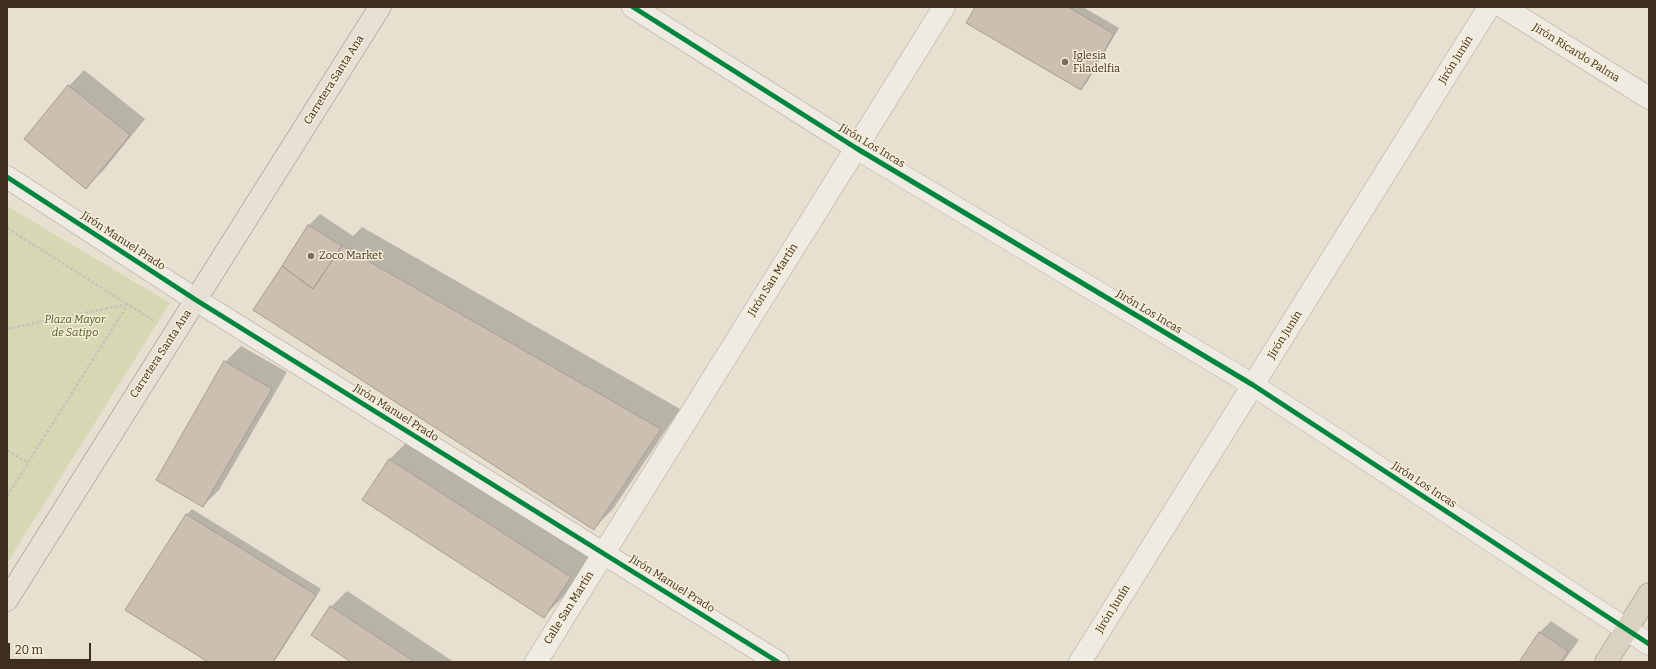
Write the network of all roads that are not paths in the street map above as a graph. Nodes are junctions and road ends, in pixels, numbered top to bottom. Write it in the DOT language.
graph roads {
  1 [pos="380,7"];
  2 [pos="633,7"];
  3 [pos="944,7"];
  4 [pos="1489,7"];
  5 [pos="1503,7"];
  6 [pos="1649,98"];
  7 [pos="856,148"];
  8 [pos="7,177"];
  9 [pos="196,300"];
  10 [pos="1253,385"];
  11 [pos="603,554"];
  12 [pos="1649,594"];
  13 [pos="7,600"];
  14 [pos="1626,630"];
  15 [pos="1649,644"];
  16 [pos="536,662"];
  17 [pos="778,662"];
  18 [pos="1080,662"];
  19 [pos="1606,662"];
  1 -- 9 [label="main road, Carretera Santa Ana"];
  2 -- 7 [label="street, Jirón Los Incas"];
  3 -- 7 [label="street, Jirón San Martín"];
  4 -- 10 [label="street, Jirón Junín"];
  5 -- 6 [label="street, Jirón Ricardo Palma"];
  7 -- 10 [label="street, Jirón Los Incas"];
  7 -- 11 [label="street, Jirón San Martín"];
  8 -- 9 [label="street, Jirón Manuel Prado"];
  9 -- 11 [label="street, Jirón Manuel Prado"];
  9 -- 13 [label="main road, Carretera Santa Ana"];
  10 -- 14 [label="street, Jirón Los Incas"];
  10 -- 18 [label="street, Jirón Junín"];
  11 -- 16 [label="street, Calle San Martín"];
  11 -- 17 [label="street, Jirón Manuel Prado"];
  12 -- 14 [label="highway"];
  14 -- 15 [label="street, Jirón Los Incas"];
  14 -- 19 [label="highway"];
}
